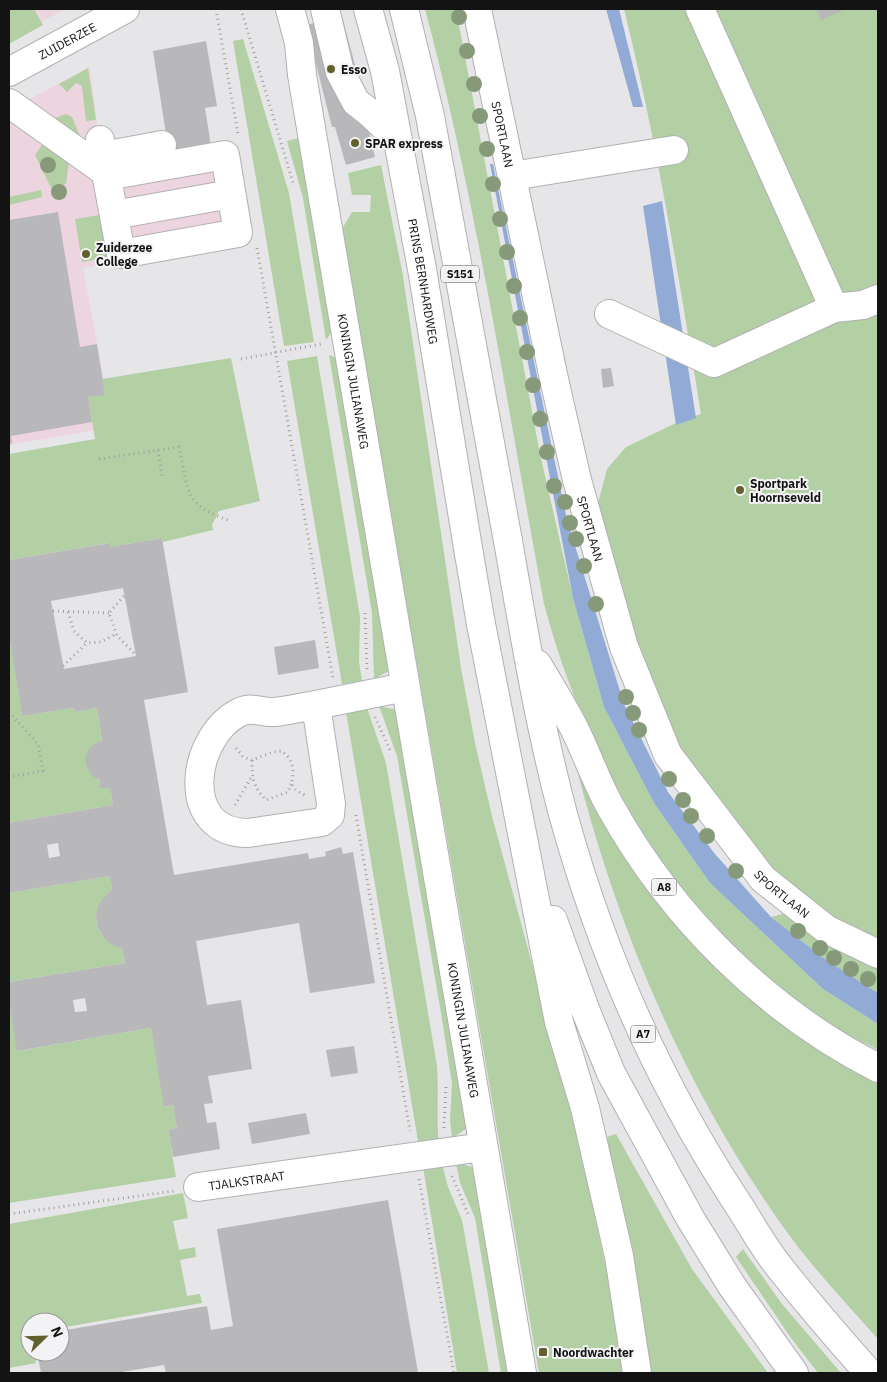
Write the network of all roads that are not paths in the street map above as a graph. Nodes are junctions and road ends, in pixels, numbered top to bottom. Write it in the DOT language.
graph roads {
  1 [pos="125,9"];
  2 [pos="272,9"];
  3 [pos="290,9"];
  4 [pos="325,9"];
  5 [pos="368,9"];
  6 [pos="404,9"];
  7 [pos="477,9"];
  8 [pos="700,9"];
  9 [pos="9,72"];
  10 [pos="302,75"];
  11 [pos="9,103"];
  12 [pos="398,140"];
  13 [pos="162,145"];
  14 [pos="674,150"];
  15 [pos="512,176"];
  16 [pos="109,184"];
  17 [pos="878,299"];
  18 [pos="834,308"];
  19 [pos="609,314"];
  20 [pos="526,643"];
  21 [pos="405,687"];
  22 [pos="316,704"];
  23 [pos="512,780"];
  24 [pos="878,954"];
  25 [pos="878,1068"];
  26 [pos="483,1147"];
  27 [pos="198,1187"];
  28 [pos="522,1373"];
  29 [pos="637,1373"];
  30 [pos="794,1373"];
  31 [pos="869,1373"];
  1 -- 9 [label="main road, ZUIDERZEE"];
  2 -- 10 [label="main road, KONINGIN JULIANAWEG"];
  3 -- 10 [label="main road, KONINGIN JULIANAWEG"];
  4 -- 12 [label="main road"];
  5 -- 12 [label="main road, PRINS BERNHARDWEG / S151"];
  6 -- 20 [label="main road, S151"];
  7 -- 15 [label="main road, SPORTLAAN"];
  8 -- 18 [label="main road"];
  10 -- 21 [label="main road, KONINGIN JULIANAWEG"];
  11 -- 16 [label="main road"];
  12 -- 23 [label="main road, PRINS BERNHARDWEG / S151"];
  13 -- 16 [label="main road"];
  14 -- 15 [label="main road"];
  15 -- 24 [label="main road, SPORTLAAN"];
  16 -- 16 [label="main road"];
  17 -- 18 [label="main road"];
  18 -- 19 [label="main road"];
  20 -- 25 [label="main road, A8"];
  20 -- 31 [label="main road, A7"];
  21 -- 22 [label="main road"];
  21 -- 26 [label="main road, KONINGIN JULIANAWEG"];
  22 -- 22 [label="main road"];
  23 -- 29 [label="main road"];
  23 -- 30 [label="main road"];
  26 -- 27 [label="main road, TJALKSTRAAT"];
  26 -- 28 [label="main road, KONINGIN JULIANAWEG"];
}
